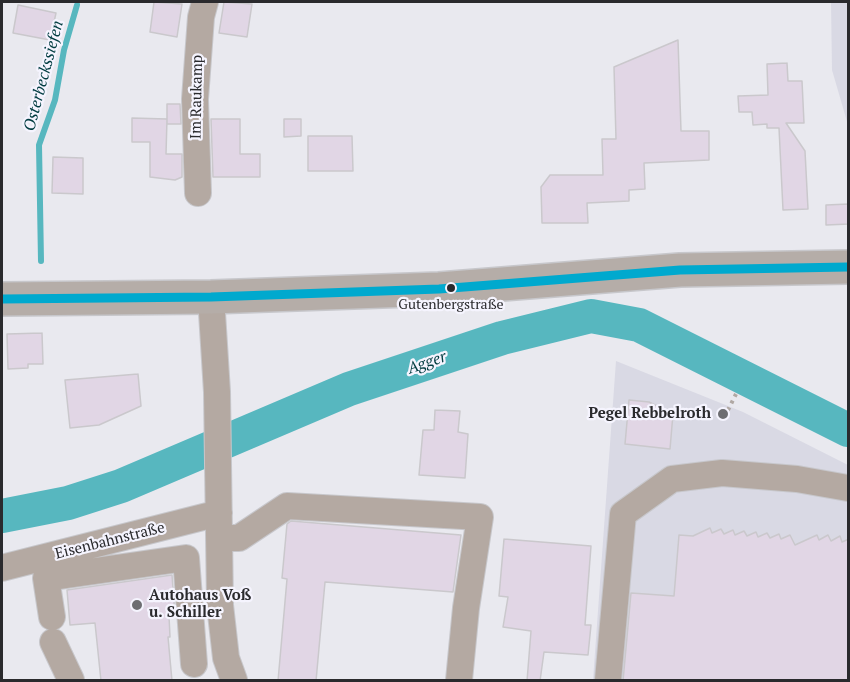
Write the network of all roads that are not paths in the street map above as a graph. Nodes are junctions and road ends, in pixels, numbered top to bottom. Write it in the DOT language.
graph roads {
  1 [pos="205,2"];
  2 [pos="198,193"];
  3 [pos="849,267"];
  4 [pos="211,297"];
  5 [pos="2,299"];
  6 [pos="849,488"];
  7 [pos="219,514"];
  8 [pos="2,568"];
  9 [pos="52,616"];
  10 [pos="53,642"];
  11 [pos="230,669"];
  12 [pos="196,672"];
  13 [pos="71,681"];
  14 [pos="459,681"];
  15 [pos="608,681"];
  1 -- 2 [label="street, Im Raukamp"];
  3 -- 4 [label="main road"];
  4 -- 5 [label="main road"];
  4 -- 7 [label="street"];
  6 -- 15 [label="street"];
  7 -- 8 [label="street, Eisenbahnstraße"];
  7 -- 11 [label="street"];
  7 -- 14 [label="street, Eisenbahnstraße"];
  9 -- 12 [label="street"];
  10 -- 13 [label="street"];
  11 -- 12 [label="street"];
}
